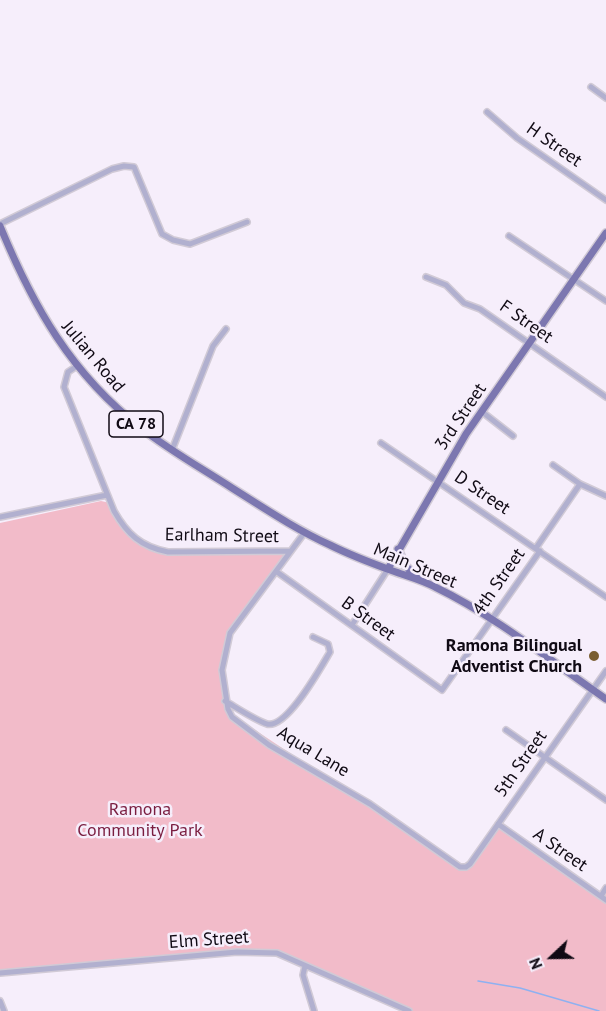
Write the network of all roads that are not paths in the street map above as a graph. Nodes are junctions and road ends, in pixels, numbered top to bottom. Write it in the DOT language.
graph roads {
  1 [pos="591,87"];
  2 [pos="606,98"];
  3 [pos="488,112"];
  4 [pos="606,200"];
  5 [pos="247,222"];
  6 [pos="0,225"];
  7 [pos="606,232"];
  8 [pos="509,236"];
  9 [pos="426,277"];
  10 [pos="573,279"];
  11 [pos="606,301"];
  12 [pos="225,329"];
  13 [pos="529,344"];
  14 [pos="76,366"];
  15 [pos="606,397"];
  16 [pos="481,411"];
  17 [pos="513,436"];
  18 [pos="381,443"];
  19 [pos="172,450"];
  20 [pos="553,465"];
  21 [pos="206,471"];
  22 [pos="438,481"];
  23 [pos="580,484"];
  24 [pos="107,495"];
  25 [pos="606,496"];
  26 [pos="0,517"];
  27 [pos="305,532"];
  28 [pos="398,549"];
  29 [pos="538,549"];
  30 [pos="290,551"];
  31 [pos="388,569"];
  32 [pos="277,572"];
  33 [pos="419,581"];
  34 [pos="606,597"];
  35 [pos="491,620"];
  36 [pos="352,625"];
  37 [pos="313,637"];
  38 [pos="606,671"];
  39 [pos="442,690"];
  40 [pos="593,690"];
  41 [pos="606,699"];
  42 [pos="225,701"];
  43 [pos="506,730"];
  44 [pos="545,757"];
  45 [pos="606,800"];
  46 [pos="498,824"];
  47 [pos="458,865"];
  48 [pos="606,888"];
  49 [pos="603,898"];
  50 [pos="305,966"];
  51 [pos="0,973"];
  52 [pos="0,1001"];
  53 [pos="406,1010"];
  54 [pos="4,1011"];
  55 [pos="314,1011"];
  1 -- 2 [label="street"];
  3 -- 4 [label="street, H Street"];
  5 -- 6 [label="street"];
  6 -- 14 [label="main road, Julian Road / CA 78"];
  7 -- 10 [label="main road, 3rd Street"];
  8 -- 10 [label="street"];
  9 -- 13 [label="street, F Street"];
  10 -- 11 [label="street"];
  10 -- 13 [label="main road, 3rd Street"];
  12 -- 19 [label="street"];
  13 -- 15 [label="street, F Street"];
  13 -- 16 [label="main road, 3rd Street"];
  14 -- 19 [label="main road, Julian Road / CA 78"];
  14 -- 24 [label="street, Earlham Street"];
  16 -- 17 [label="street"];
  16 -- 22 [label="main road, 3rd Street"];
  18 -- 22 [label="street, D Street"];
  19 -- 21 [label="main road, Julian Road / CA 78"];
  20 -- 23 [label="street"];
  21 -- 27 [label="main road, Main Street / CA 78"];
  22 -- 28 [label="main road, 3rd Street"];
  22 -- 29 [label="street, D Street"];
  23 -- 25 [label="street"];
  23 -- 29 [label="street, 4th Street"];
  24 -- 26 [label="street"];
  24 -- 30 [label="street, Earlham Street"];
  27 -- 30 [label="street"];
  27 -- 31 [label="main road, Main Street / CA 78"];
  28 -- 31 [label="main road, 3rd Street"];
  28 -- 33 [label="main road"];
  29 -- 34 [label="street, D Street"];
  29 -- 35 [label="street, 4th Street"];
  30 -- 32 [label="street"];
  31 -- 33 [label="main road, Main Street / CA 78"];
  31 -- 36 [label="street, 3rd Street"];
  32 -- 36 [label="street, B Street"];
  32 -- 42 [label="street"];
  33 -- 35 [label="main road, Main Street / CA 78"];
  35 -- 39 [label="street, 4th Street"];
  35 -- 40 [label="main road, Main Street / CA 78"];
  36 -- 39 [label="street, B Street"];
  37 -- 42 [label="street"];
  38 -- 40 [label="street, 5th Street"];
  40 -- 41 [label="main road, Main Street / CA 78"];
  40 -- 44 [label="street, 5th Street"];
  42 -- 47 [label="street, Aqua Lane"];
  43 -- 44 [label="street"];
  44 -- 45 [label="street"];
  44 -- 46 [label="street, 5th Street"];
  46 -- 47 [label="street, 5th Street"];
  46 -- 49 [label="street, A Street"];
  48 -- 49 [label="street"];
  50 -- 51 [label="street, Elm Street"];
  50 -- 53 [label="street, Elm Street"];
  50 -- 55 [label="street"];
  52 -- 54 [label="street"];
}
